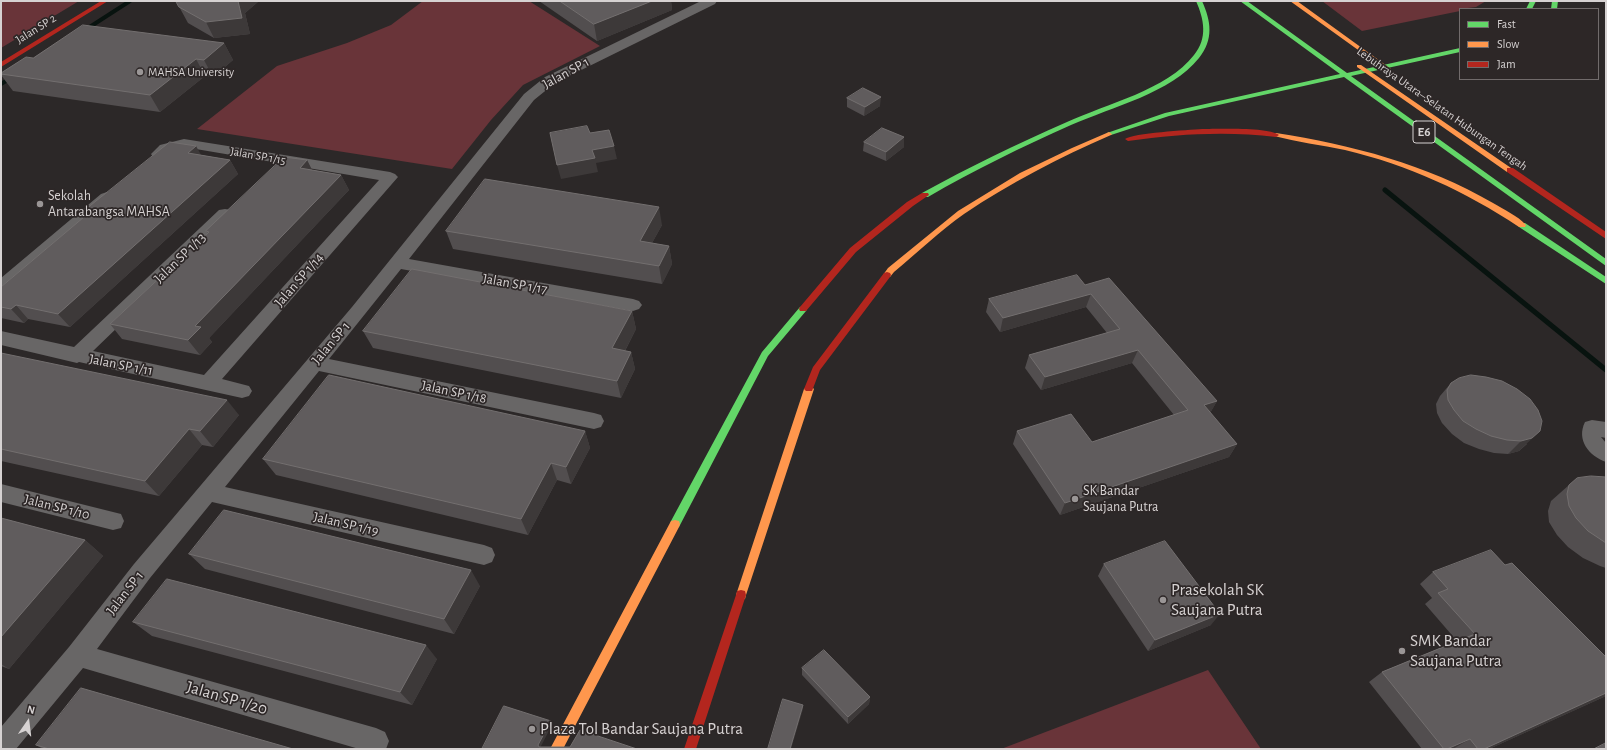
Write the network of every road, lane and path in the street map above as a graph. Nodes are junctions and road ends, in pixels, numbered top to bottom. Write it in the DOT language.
graph roads {
  1 [pos="105,1"];
  2 [pos="711,1"];
  3 [pos="1199,1"];
  4 [pos="1243,1"];
  5 [pos="1293,1"];
  6 [pos="1459,50"];
  7 [pos="1384,57"];
  8 [pos="1350,63"];
  9 [pos="1,65"];
  10 [pos="1322,70"];
  11 [pos="1396,74"];
  12 [pos="1110,116"];
  13 [pos="1064,127"];
  14 [pos="1074,149"];
  15 [pos="147,164"];
  16 [pos="390,178"];
  17 [pos="116,189"];
  18 [pos="237,203"];
  19 [pos="1606,236"];
  20 [pos="396,262"];
  21 [pos="1606,263"];
  22 [pos="1606,281"];
  23 [pos="1,287"];
  24 [pos="633,305"];
  25 [pos="1,338"];
  26 [pos="77,356"];
  27 [pos="315,363"];
  28 [pos="208,383"];
  29 [pos="242,391"];
  30 [pos="594,421"];
  31 [pos="1606,430"];
  32 [pos="1606,454"];
  33 [pos="209,492"];
  34 [pos="1,493"];
  35 [pos="113,521"];
  36 [pos="484,556"];
  37 [pos="78,654"];
  38 [pos="376,741"];
  39 [pos="1,747"];
  40 [pos="556,749"];
  41 [pos="690,749"];
  1 -- 9 [label="main road, Jalan SP 2"];
  2 -- 20 [label="street, Jalan SP 1"];
  3 -- 13 [label="main road"];
  4 -- 21 [label="main road, Lebuhraya Utara–Selatan Hubungan Tengah / E6"];
  5 -- 11 [label="main road"];
  6 -- 14 [label="main road"];
  7 -- 8 [label="main road"];
  8 -- 10 [label="main road"];
  8 -- 19 [label="main road, Lebuhraya Utara–Selatan Hubungan Tengah / E6"];
  12 -- 13 [label="main road"];
  13 -- 40 [label="main road"];
  14 -- 22 [label="main road"];
  14 -- 41 [label="main road"];
  15 -- 16 [label="street, Jalan SP 1/15"];
  16 -- 28 [label="street, Jalan SP 1/14"];
  17 -- 23 [label="street"];
  18 -- 26 [label="street, Jalan SP 1/13"];
  20 -- 24 [label="street, Jalan SP 1/17"];
  20 -- 27 [label="street, Jalan SP 1"];
  25 -- 26 [label="street, Jalan SP 1/11"];
  26 -- 28 [label="street, Jalan SP 1/11"];
  27 -- 30 [label="street, Jalan SP 1/18"];
  27 -- 33 [label="street, Jalan SP 1"];
  28 -- 29 [label="street, Jalan SP 1/11"];
  31 -- 32 [label="street"];
  33 -- 36 [label="street, Jalan SP 1/19"];
  33 -- 37 [label="street, Jalan SP 1"];
  34 -- 35 [label="street, Jalan SP 1/10"];
  37 -- 38 [label="street, Jalan SP 1/20"];
  37 -- 39 [label="street, Jalan SP 1"];
}
